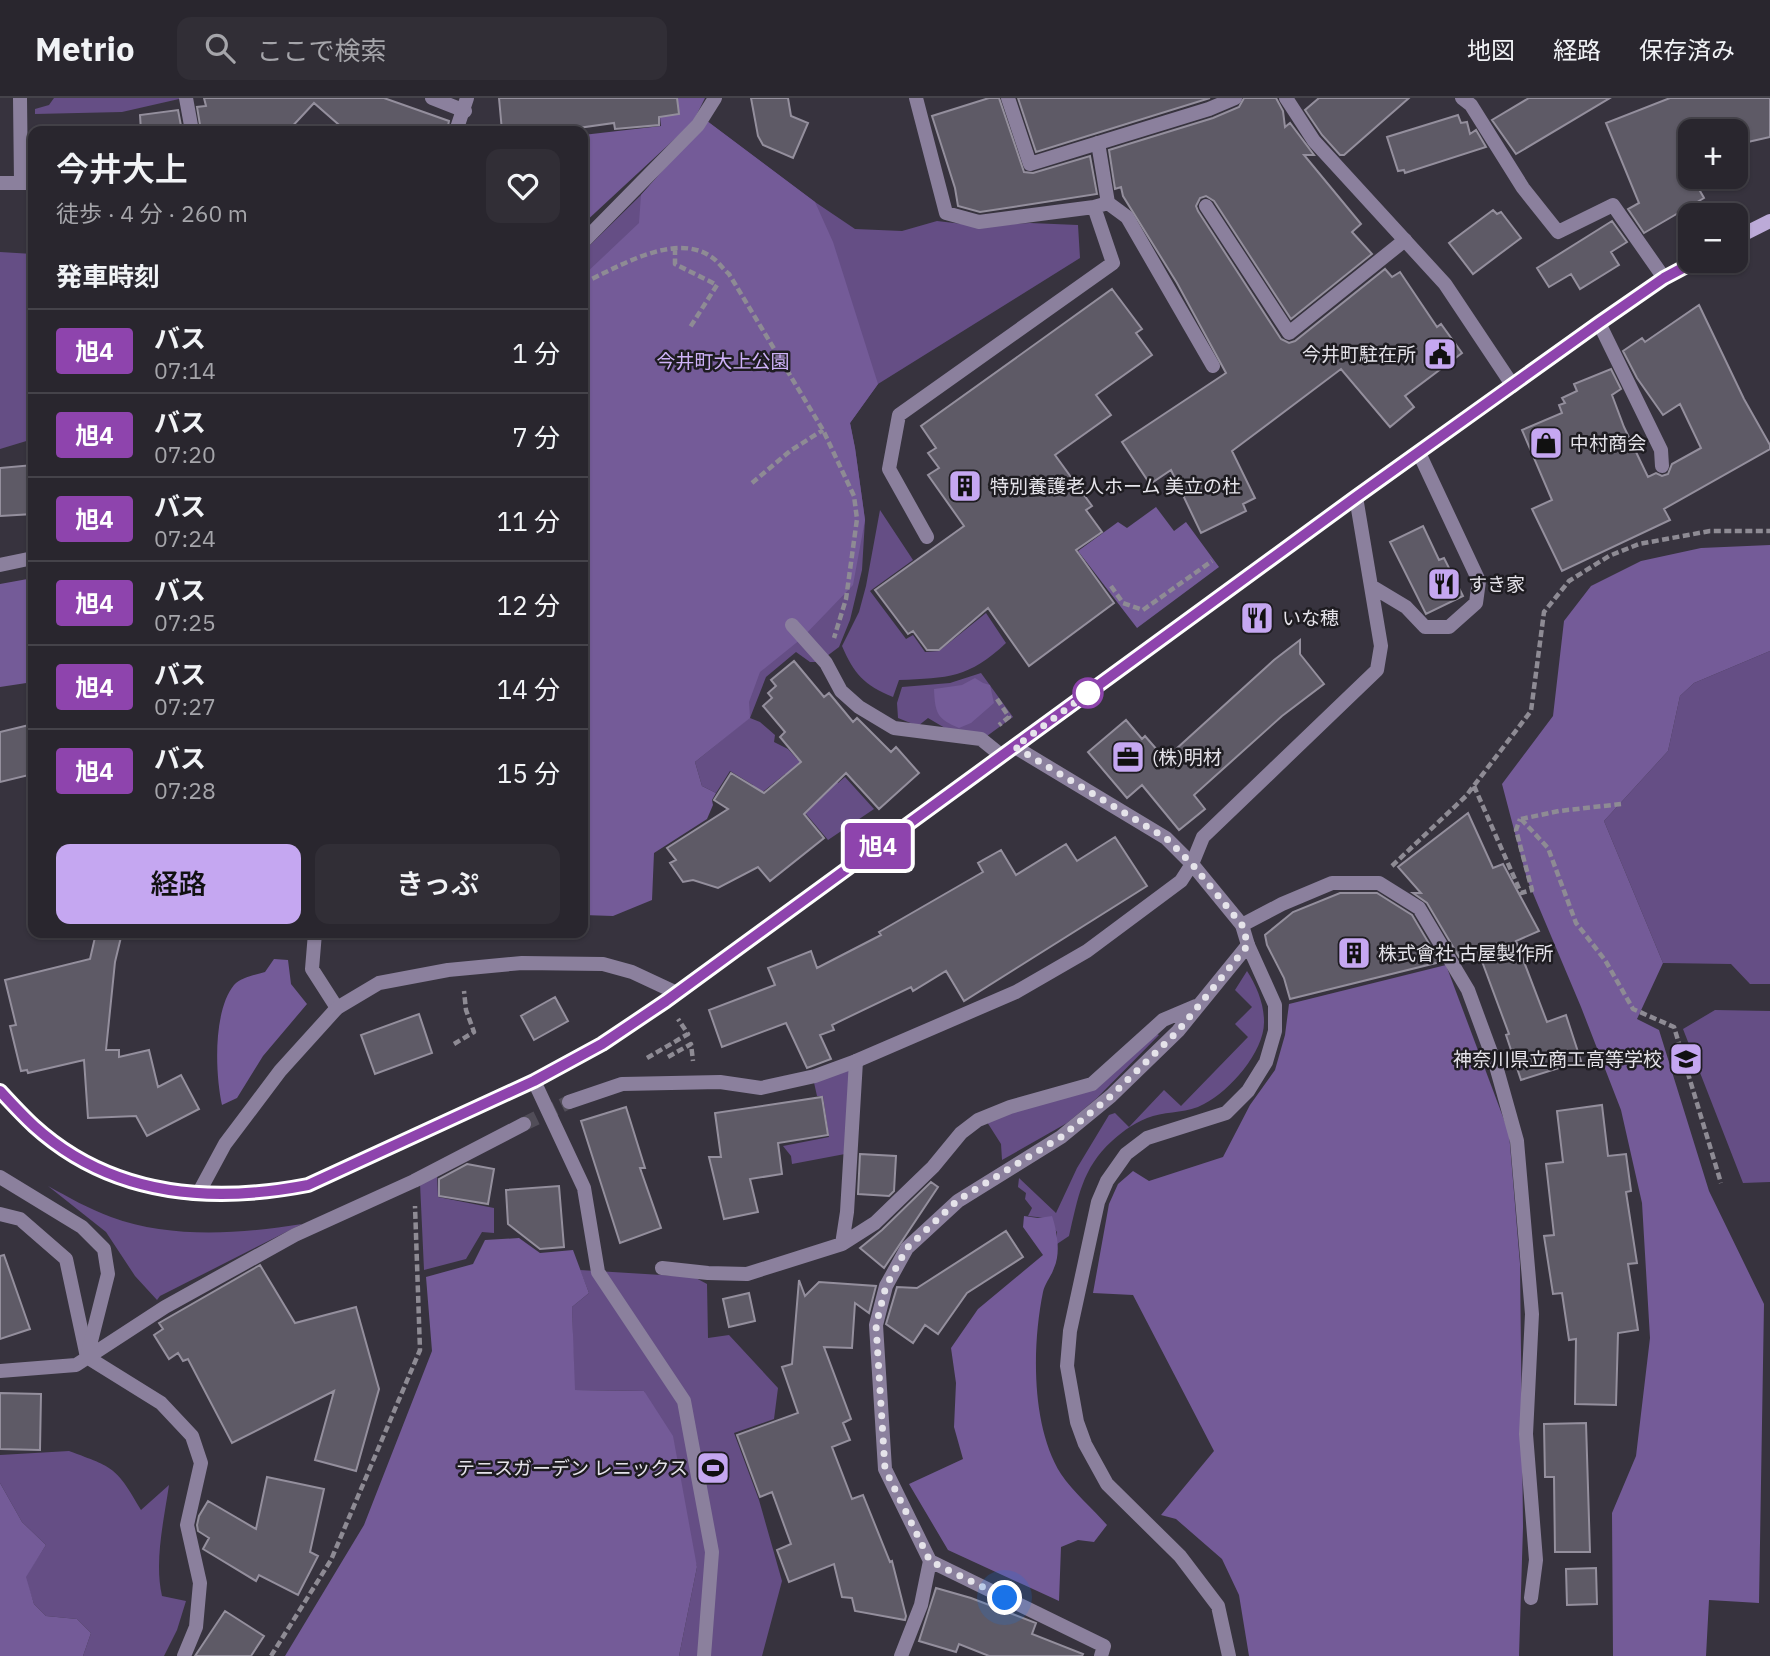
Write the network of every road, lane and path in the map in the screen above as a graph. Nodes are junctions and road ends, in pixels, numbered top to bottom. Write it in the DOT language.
graph roads {
  1 [pos="20,98"];
  2 [pos="186,98"];
  3 [pos="432,98"];
  4 [pos="715,98"];
  5 [pos="916,98"];
  6 [pos="1008,98"];
  7 [pos="1235,98"];
  8 [pos="1286,98"];
  9 [pos="1462,98"];
  10 [pos="466,104"];
  11 [pos="191,126"];
  12 [pos="458,126"];
  13 [pos="1098,143"];
  14 [pos="0,183"];
  15 [pos="27,183"];
  16 [pos="1101,205"];
  17 [pos="1206,206"];
  18 [pos="1770,221"];
  19 [pos="1748,232"];
  20 [pos="588,237"];
  21 [pos="1405,240"];
  22 [pos="675,248"];
  23 [pos="1678,271"];
  24 [pos="1664,278"];
  25 [pos="588,281"];
  26 [pos="1599,323"];
  27 [pos="689,329"];
  28 [pos="1213,366"];
  29 [pos="1513,386"];
  30 [pos="823,430"];
  31 [pos="1419,453"];
  32 [pos="1662,466"];
  33 [pos="752,482"];
  34 [pos="1356,497"];
  35 [pos="1770,531"];
  36 [pos="927,537"];
  37 [pos="28,559"];
  38 [pos="1212,561"];
  39 [pos="0,565"];
  40 [pos="1111,586"];
  41 [pos="1371,586"];
  42 [pos="1170,591"];
  43 [pos="1177,601"];
  44 [pos="792,625"];
  45 [pos="835,636"];
  46 [pos="1015,747"];
  47 [pos="1002,756"];
  48 [pos="1474,786"];
  49 [pos="1620,804"];
  50 [pos="1521,819"];
  51 [pos="1192,864"];
  52 [pos="1379,883"];
  53 [pos="1242,925"];
  54 [pos="315,938"];
  55 [pos="1248,945"];
  56 [pos="460,969"];
  57 [pos="677,993"];
  58 [pos="1200,1004"];
  59 [pos="337,1008"];
  60 [pos="688,1034"];
  61 [pos="454,1044"];
  62 [pos="645,1059"];
  63 [pos="856,1061"];
  64 [pos="534,1081"];
  65 [pos="0,1091"];
  66 [pos="569,1102"];
  67 [pos="524,1124"];
  68 [pos="0,1177"];
  69 [pos="414,1181"];
  70 [pos="1721,1183"];
  71 [pos="198,1194"];
  72 [pos="0,1214"];
  73 [pos="842,1244"];
  74 [pos="662,1268"];
  75 [pos="87,1357"];
  76 [pos="0,1371"];
  77 [pos="930,1561"];
  78 [pos="1531,1598"];
  79 [pos="184,1656"];
  80 [pos="271,1656"];
  81 [pos="704,1656"];
  82 [pos="901,1656"];
  83 [pos="1101,1656"];
  84 [pos="1229,1656"];
  1 -- 15 [label="street"];
  2 -- 11 [label="street"];
  3 -- 10 [label="street"];
  4 -- 20 [label="street"];
  5 -- 16 [label="street"];
  6 -- 13 [label="street"];
  7 -- 13 [label="street"];
  8 -- 21 [label="street"];
  9 -- 24 [label="street"];
  10 -- 12 [label="street"];
  13 -- 16 [label="street"];
  14 -- 15 [label="street"];
  16 -- 28 [label="street"];
  16 -- 36 [label="street"];
  17 -- 21 [label="street"];
  18 -- 19 [label="street"];
  21 -- 29 [label="street"];
  22 -- 25 [label="path"];
  22 -- 27 [label="path"];
  22 -- 30 [label="path"];
  23 -- 24 [label="street"];
  24 -- 26 [label="street"];
  26 -- 29 [label="street"];
  26 -- 32 [label="street"];
  29 -- 31 [label="street"];
  30 -- 33 [label="path"];
  30 -- 45 [label="path"];
  31 -- 34 [label="street"];
  31 -- 41 [label="street"];
  34 -- 41 [label="street"];
  34 -- 46 [label="street"];
  35 -- 48 [label="path"];
  37 -- 39 [label="street"];
  38 -- 42 [label="path"];
  40 -- 42 [label="path"];
  41 -- 51 [label="street"];
  42 -- 43 [label="path"];
  44 -- 47 [label="street"];
  46 -- 47 [label="street"];
  46 -- 51 [label="street"];
  47 -- 57 [label="street"];
  48 -- 50 [label="path"];
  48 -- 52 [label="path"];
  49 -- 50 [label="path"];
  50 -- 70 [label="path"];
  51 -- 53 [label="street"];
  51 -- 63 [label="street"];
  52 -- 53 [label="street"];
  52 -- 78 [label="street"];
  53 -- 55 [label="street"];
  54 -- 59 [label="street"];
  55 -- 58 [label="street"];
  55 -- 84 [label="street"];
  56 -- 57 [label="street"];
  56 -- 59 [label="street"];
  56 -- 61 [label="path"];
  57 -- 64 [label="street"];
  58 -- 73 [label="street"];
  58 -- 77 [label="street"];
  59 -- 71 [label="street"];
  60 -- 62 [label="path"];
  63 -- 66 [label="street"];
  63 -- 73 [label="street"];
  64 -- 71 [label="street"];
  64 -- 81 [label="street"];
  65 -- 71 [label="street"];
  67 -- 69 [label="street"];
  68 -- 75 [label="street"];
  69 -- 75 [label="street"];
  69 -- 80 [label="path"];
  72 -- 75 [label="street"];
  73 -- 74 [label="street"];
  75 -- 76 [label="street"];
  75 -- 79 [label="street"];
  77 -- 82 [label="street"];
  77 -- 83 [label="street"];
}
